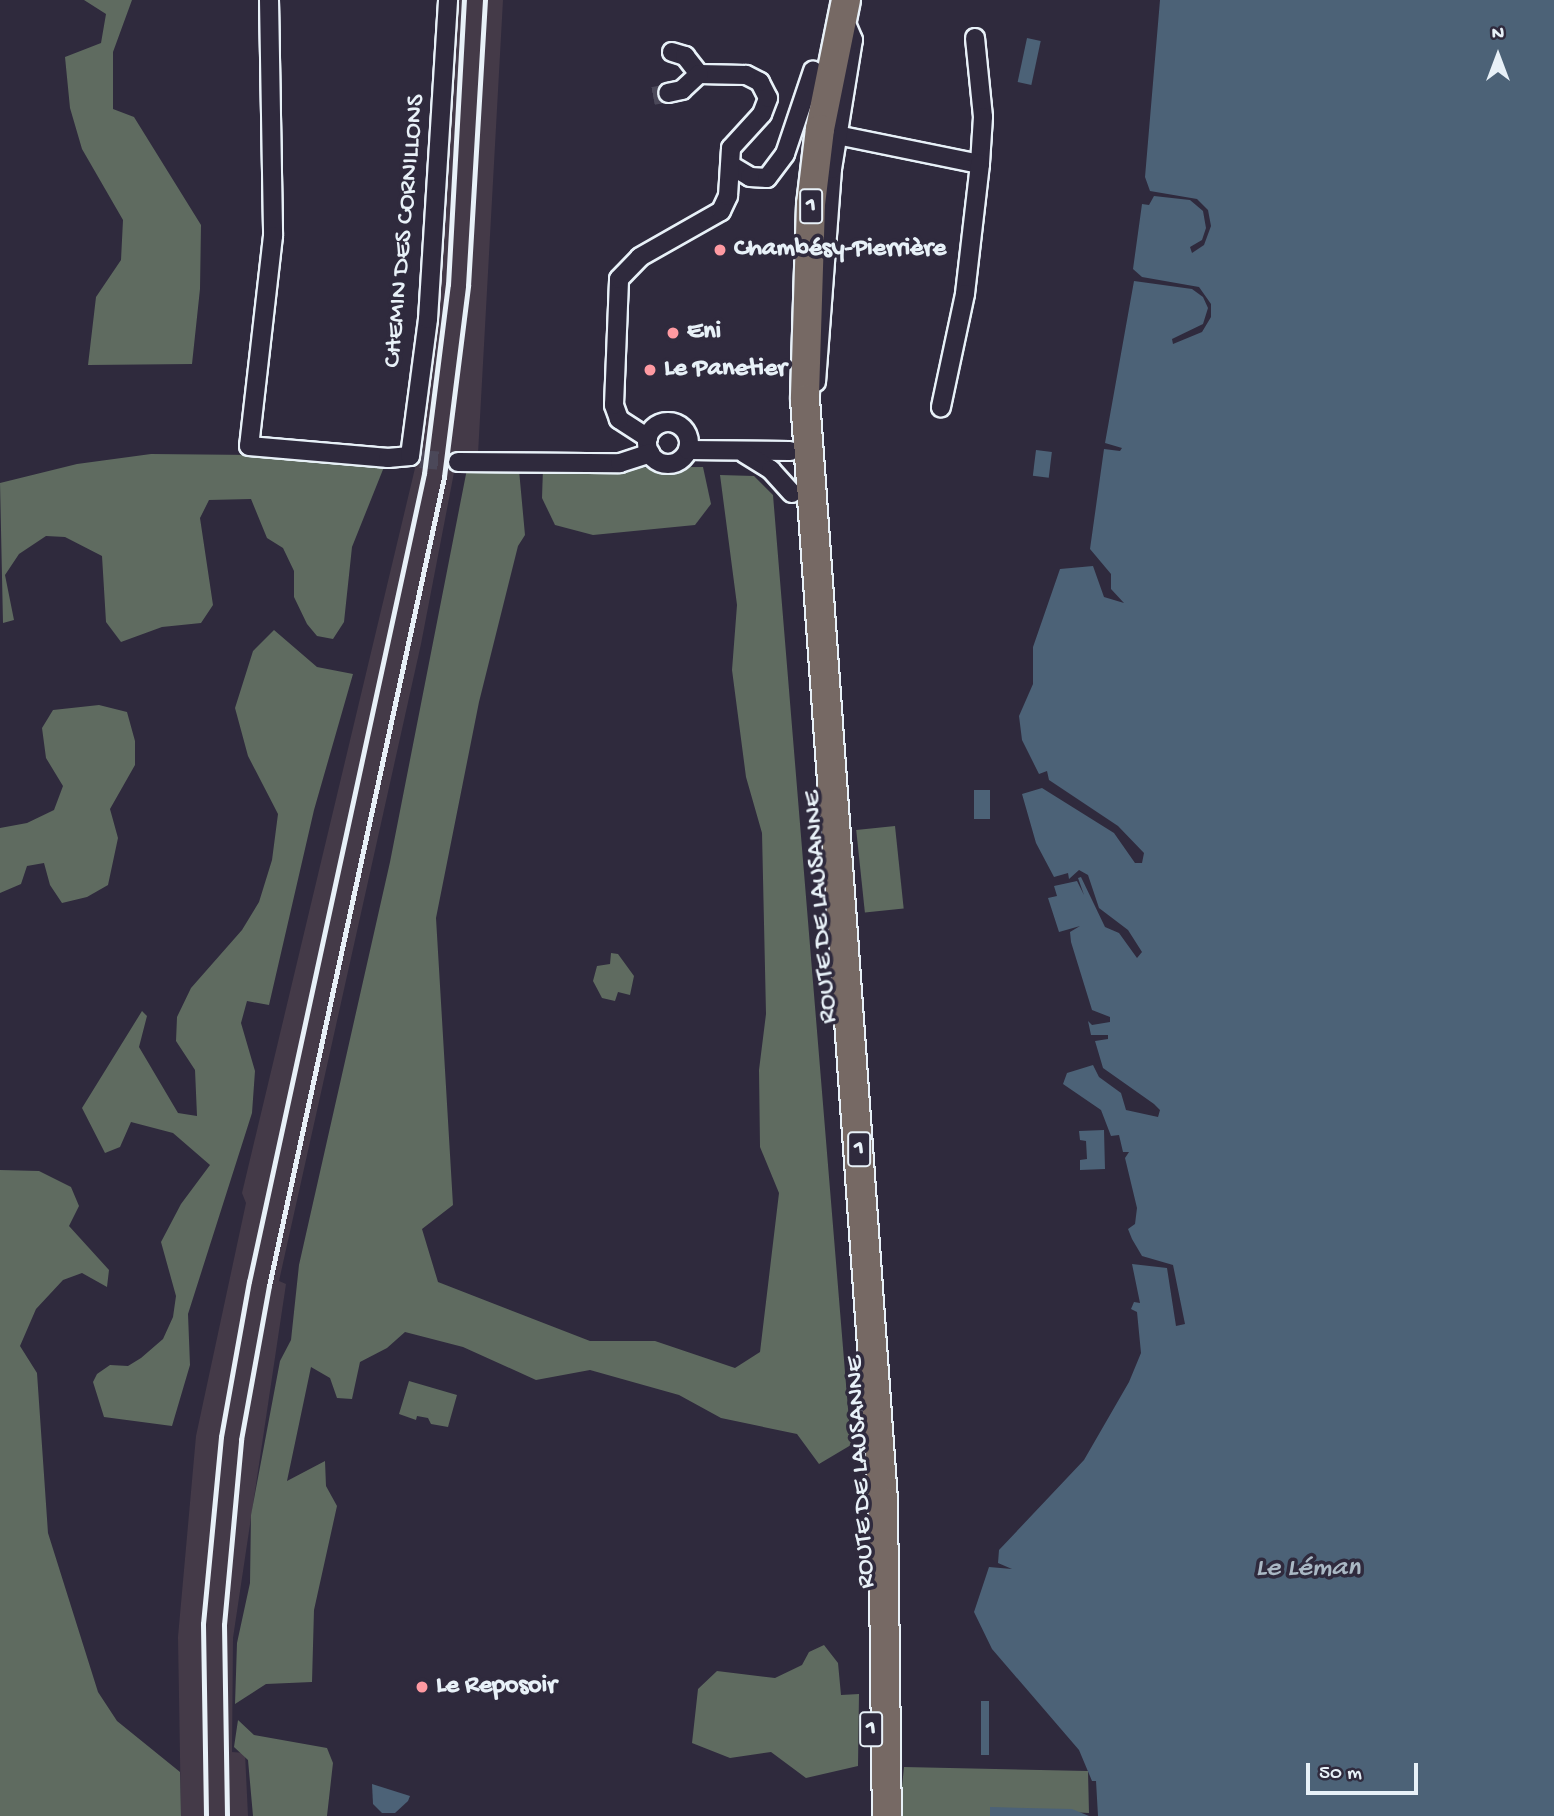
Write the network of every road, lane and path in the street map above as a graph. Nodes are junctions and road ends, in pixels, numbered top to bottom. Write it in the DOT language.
graph roads {
  1 [pos="269,0"];
  2 [pos="448,0"];
  3 [pos="839,5"];
  4 [pos="975,38"];
  5 [pos="672,52"];
  6 [pos="813,71"];
  7 [pos="699,74"];
  8 [pos="668,93"];
  9 [pos="837,135"];
  10 [pos="980,164"];
  11 [pos="732,166"];
  12 [pos="806,399"];
  13 [pos="941,407"];
  14 [pos="649,446"];
  15 [pos="688,450"];
  16 [pos="799,451"];
  17 [pos="744,453"];
  18 [pos="458,462"];
  19 [pos="792,493"];
  20 [pos="870,1816"];
  21 [pos="887,1816"];
  1 -- 2 [label="street, CHEMIN DES CORNILLONS"];
  3 -- 6 [label="main road, ROUTE DE LAUSANNE / 1"];
  3 -- 9 [label="street, ROUTE DE LAUSANNE"];
  3 -- 12 [label="main road, ROUTE DE LAUSANNE / 1"];
  4 -- 10 [label="street"];
  5 -- 7 [label="street"];
  6 -- 11 [label="street"];
  6 -- 16 [label="main road, ROUTE DE LAUSANNE / 1"];
  7 -- 8 [label="street"];
  7 -- 11 [label="street"];
  9 -- 10 [label="street"];
  9 -- 12 [label="street, ROUTE DE LAUSANNE"];
  10 -- 13 [label="street"];
  11 -- 14 [label="street"];
  12 -- 16 [label="main road, ROUTE DE LAUSANNE / 1"];
  14 -- 15 [label="street"];
  14 -- 15 [label="street"];
  14 -- 18 [label="street"];
  15 -- 17 [label="street"];
  16 -- 17 [label="street"];
  16 -- 19 [label="main road, ROUTE DE LAUSANNE / 1"];
  16 -- 21 [label="main road, ROUTE DE LAUSANNE / 1"];
  17 -- 19 [label="street"];
  19 -- 20 [label="main road, ROUTE DE LAUSANNE / 1"];
}
